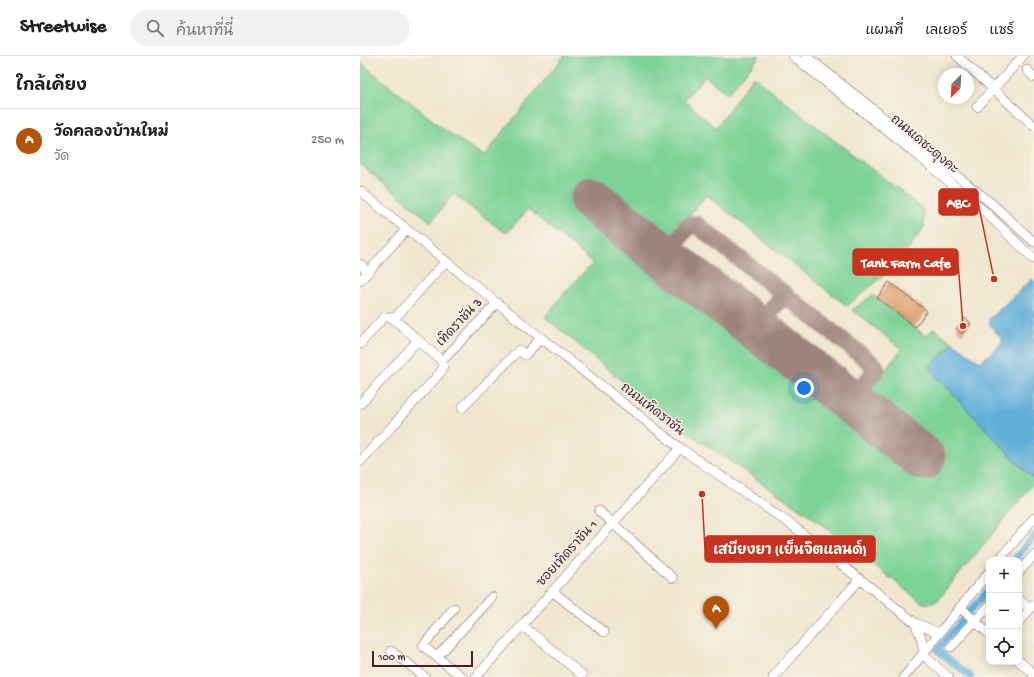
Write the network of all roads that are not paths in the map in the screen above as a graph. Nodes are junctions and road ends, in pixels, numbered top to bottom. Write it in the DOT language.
graph roads {
  1 [pos="793,56"];
  2 [pos="806,56"];
  3 [pos="957,56"];
  4 [pos="1023,56"];
  5 [pos="994,89"];
  6 [pos="977,107"];
  7 [pos="1034,126"];
  8 [pos="360,191"];
  9 [pos="406,230"];
  10 [pos="1034,242"];
  11 [pos="1034,259"];
  12 [pos="446,261"];
  13 [pos="360,264"];
  14 [pos="368,272"];
  15 [pos="360,281"];
  16 [pos="497,303"];
  17 [pos="394,319"];
  18 [pos="541,338"];
  19 [pos="418,340"];
  20 [pos="360,344"];
  21 [pos="442,362"];
  22 [pos="360,404"];
  23 [pos="462,408"];
  24 [pos="680,448"];
  25 [pos="360,462"];
  26 [pos="600,511"];
  27 [pos="1034,518"];
  28 [pos="613,523"];
  29 [pos="1034,555"];
  30 [pos="1002,557"];
  31 [pos="1022,569"];
  32 [pos="673,578"];
  33 [pos="986,578"];
  34 [pos="860,579"];
  35 [pos="552,591"];
  36 [pos="492,597"];
  37 [pos="1022,602"];
  38 [pos="986,607"];
  39 [pos="454,608"];
  40 [pos="1030,609"];
  41 [pos="967,614"];
  42 [pos="1022,618"];
  43 [pos="1034,619"];
  44 [pos="915,623"];
  45 [pos="522,626"];
  46 [pos="986,631"];
  47 [pos="604,632"];
  48 [pos="939,633"];
  49 [pos="951,647"];
  50 [pos="391,651"];
  51 [pos="923,654"];
  52 [pos="437,657"];
  53 [pos="1022,664"];
  54 [pos="414,669"];
  55 [pos="1034,674"];
  56 [pos="582,676"];
  57 [pos="408,677"];
  58 [pos="424,677"];
  59 [pos="462,677"];
  60 [pos="476,677"];
  61 [pos="773,677"];
  62 [pos="904,677"];
  63 [pos="949,677"];
  1 -- 11 [label="street, ถนนเดชะตุงคะ"];
  2 -- 10 [label="street, ถนนเดชะตุงคะ"];
  3 -- 5 [label="street"];
  4 -- 5 [label="street"];
  5 -- 6 [label="street"];
  5 -- 7 [label="street"];
  8 -- 9 [label="street, ถนนเทิดราชัน"];
  9 -- 12 [label="street, ถนนเทิดราชัน"];
  9 -- 14 [label="street"];
  12 -- 16 [label="street, ถนนเทิดราชัน"];
  12 -- 17 [label="street"];
  13 -- 14 [label="street"];
  14 -- 15 [label="street"];
  16 -- 18 [label="street, ถนนเทิดราชัน"];
  16 -- 21 [label="street, เทิดราชัน 3"];
  17 -- 19 [label="street"];
  17 -- 20 [label="street"];
  18 -- 23 [label="street"];
  18 -- 24 [label="street, ถนนเทิดราชัน"];
  19 -- 21 [label="street"];
  19 -- 22 [label="street"];
  21 -- 25 [label="street, เทิดราชัน 3"];
  24 -- 28 [label="street, ซอยเทิดราชัน 1"];
  24 -- 34 [label="street, ถนนเทิดราชัน"];
  26 -- 28 [label="street"];
  27 -- 30 [label="street"];
  28 -- 32 [label="street"];
  28 -- 35 [label="street, ซอยเทิดราชัน 1"];
  29 -- 31 [label="street"];
  33 -- 41 [label="street"];
  34 -- 44 [label="street, ถนนเทิดราชัน"];
  34 -- 61 [label="street"];
  35 -- 45 [label="street, ซอยเทิดราชัน 1"];
  35 -- 47 [label="street"];
  36 -- 52 [label="street"];
  37 -- 40 [label="street"];
  38 -- 41 [label="street"];
  39 -- 52 [label="street"];
  40 -- 42 [label="street"];
  40 -- 43 [label="street"];
  41 -- 46 [label="street"];
  41 -- 48 [label="street"];
  41 -- 49 [label="street"];
  44 -- 48 [label="street, ถนนเทิดราชัน"];
  44 -- 51 [label="street"];
  45 -- 56 [label="street"];
  45 -- 60 [label="street, ซอยเทิดราชัน 1"];
  48 -- 51 [label="street"];
  50 -- 54 [label="street"];
  51 -- 62 [label="street"];
  51 -- 63 [label="street"];
  52 -- 59 [label="street"];
  53 -- 55 [label="street"];
  54 -- 57 [label="street"];
  54 -- 58 [label="street"];
}
